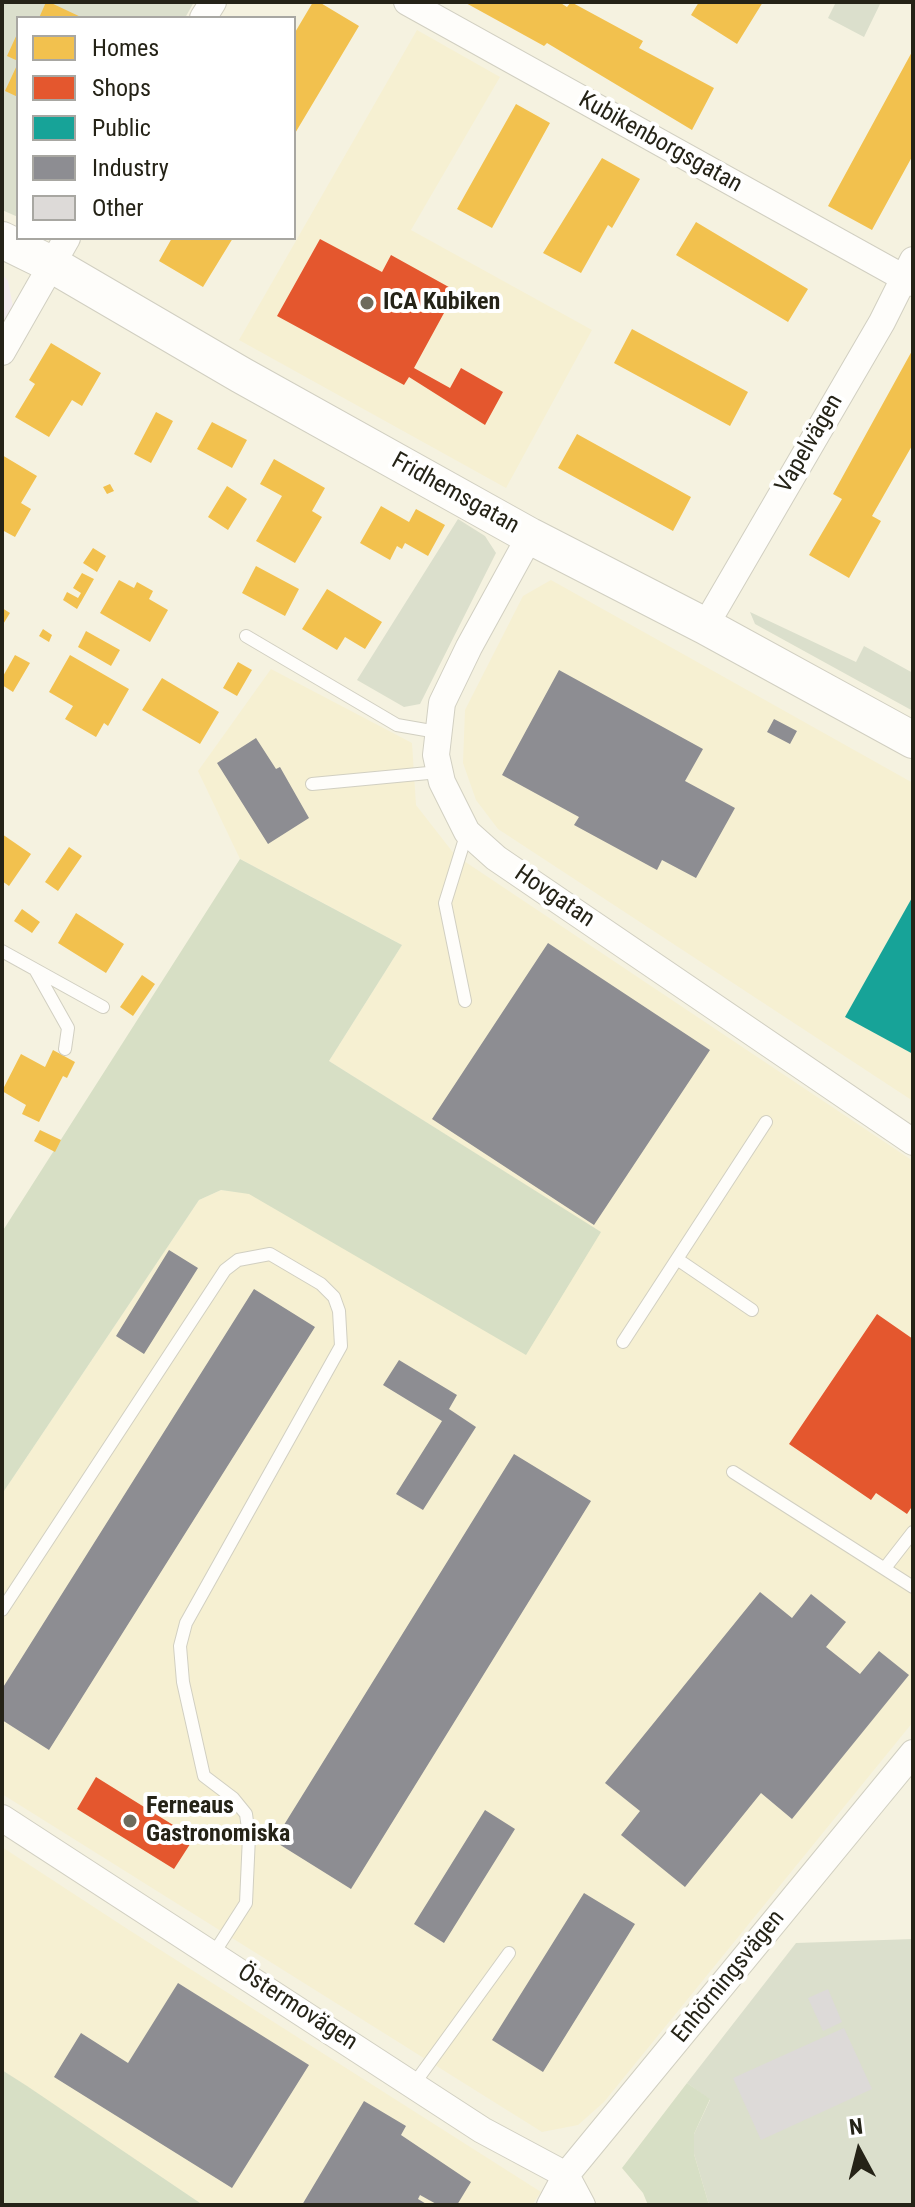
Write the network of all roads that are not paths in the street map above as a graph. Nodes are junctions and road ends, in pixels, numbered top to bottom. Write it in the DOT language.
graph roads {
  1 [pos="407,2"];
  2 [pos="2,240"];
  3 [pos="59,251"];
  4 [pos="910,274"];
  5 [pos="2,352"];
  6 [pos="530,536"];
  7 [pos="705,626"];
  8 [pos="246,636"];
  9 [pos="437,732"];
  10 [pos="913,740"];
  11 [pos="439,772"];
  12 [pos="312,784"];
  13 [pos="467,832"];
  14 [pos="2,951"];
  15 [pos="36,971"];
  16 [pos="465,1001"];
  17 [pos="103,1007"];
  18 [pos="65,1049"];
  19 [pos="766,1122"];
  20 [pos="913,1142"];
  21 [pos="677,1259"];
  22 [pos="752,1310"];
  23 [pos="623,1342"];
  24 [pos="733,1472"];
  25 [pos="913,1532"];
  26 [pos="885,1568"];
  27 [pos="913,1587"];
  28 [pos="2,1610"];
  29 [pos="913,1753"];
  30 [pos="2,1818"];
  31 [pos="214,1953"];
  32 [pos="509,1953"];
  33 [pos="414,2084"];
  34 [pos="566,2175"];
  35 [pos="550,2205"];
  36 [pos="582,2205"];
  1 -- 4 [label="street, Kubikenborgsgatan"];
  2 -- 3 [label="street, Fridhemsgatan"];
  3 -- 5 [label="street"];
  3 -- 6 [label="street, Fridhemsgatan"];
  4 -- 7 [label="street, Vapelvägen"];
  6 -- 7 [label="street, Fridhemsgatan"];
  6 -- 9 [label="street, Hovgatan"];
  7 -- 10 [label="street, Fridhemsgatan"];
  8 -- 9 [label="lane"];
  9 -- 11 [label="street, Hovgatan"];
  11 -- 12 [label="lane"];
  11 -- 13 [label="street, Hovgatan"];
  13 -- 16 [label="lane"];
  13 -- 20 [label="street, Hovgatan"];
  14 -- 15 [label="lane"];
  15 -- 17 [label="lane"];
  15 -- 18 [label="lane"];
  19 -- 21 [label="lane"];
  21 -- 22 [label="lane"];
  21 -- 23 [label="lane"];
  24 -- 26 [label="lane"];
  25 -- 26 [label="lane"];
  26 -- 27 [label="lane"];
  28 -- 31 [label="lane"];
  29 -- 34 [label="street, Enhörningsvägen"];
  30 -- 31 [label="street, Östermovägen"];
  31 -- 33 [label="street, Östermovägen"];
  32 -- 33 [label="lane"];
  33 -- 34 [label="street, Östermovägen"];
  34 -- 35 [label="street, Enhörningsvägen"];
  34 -- 36 [label="street"];
}
